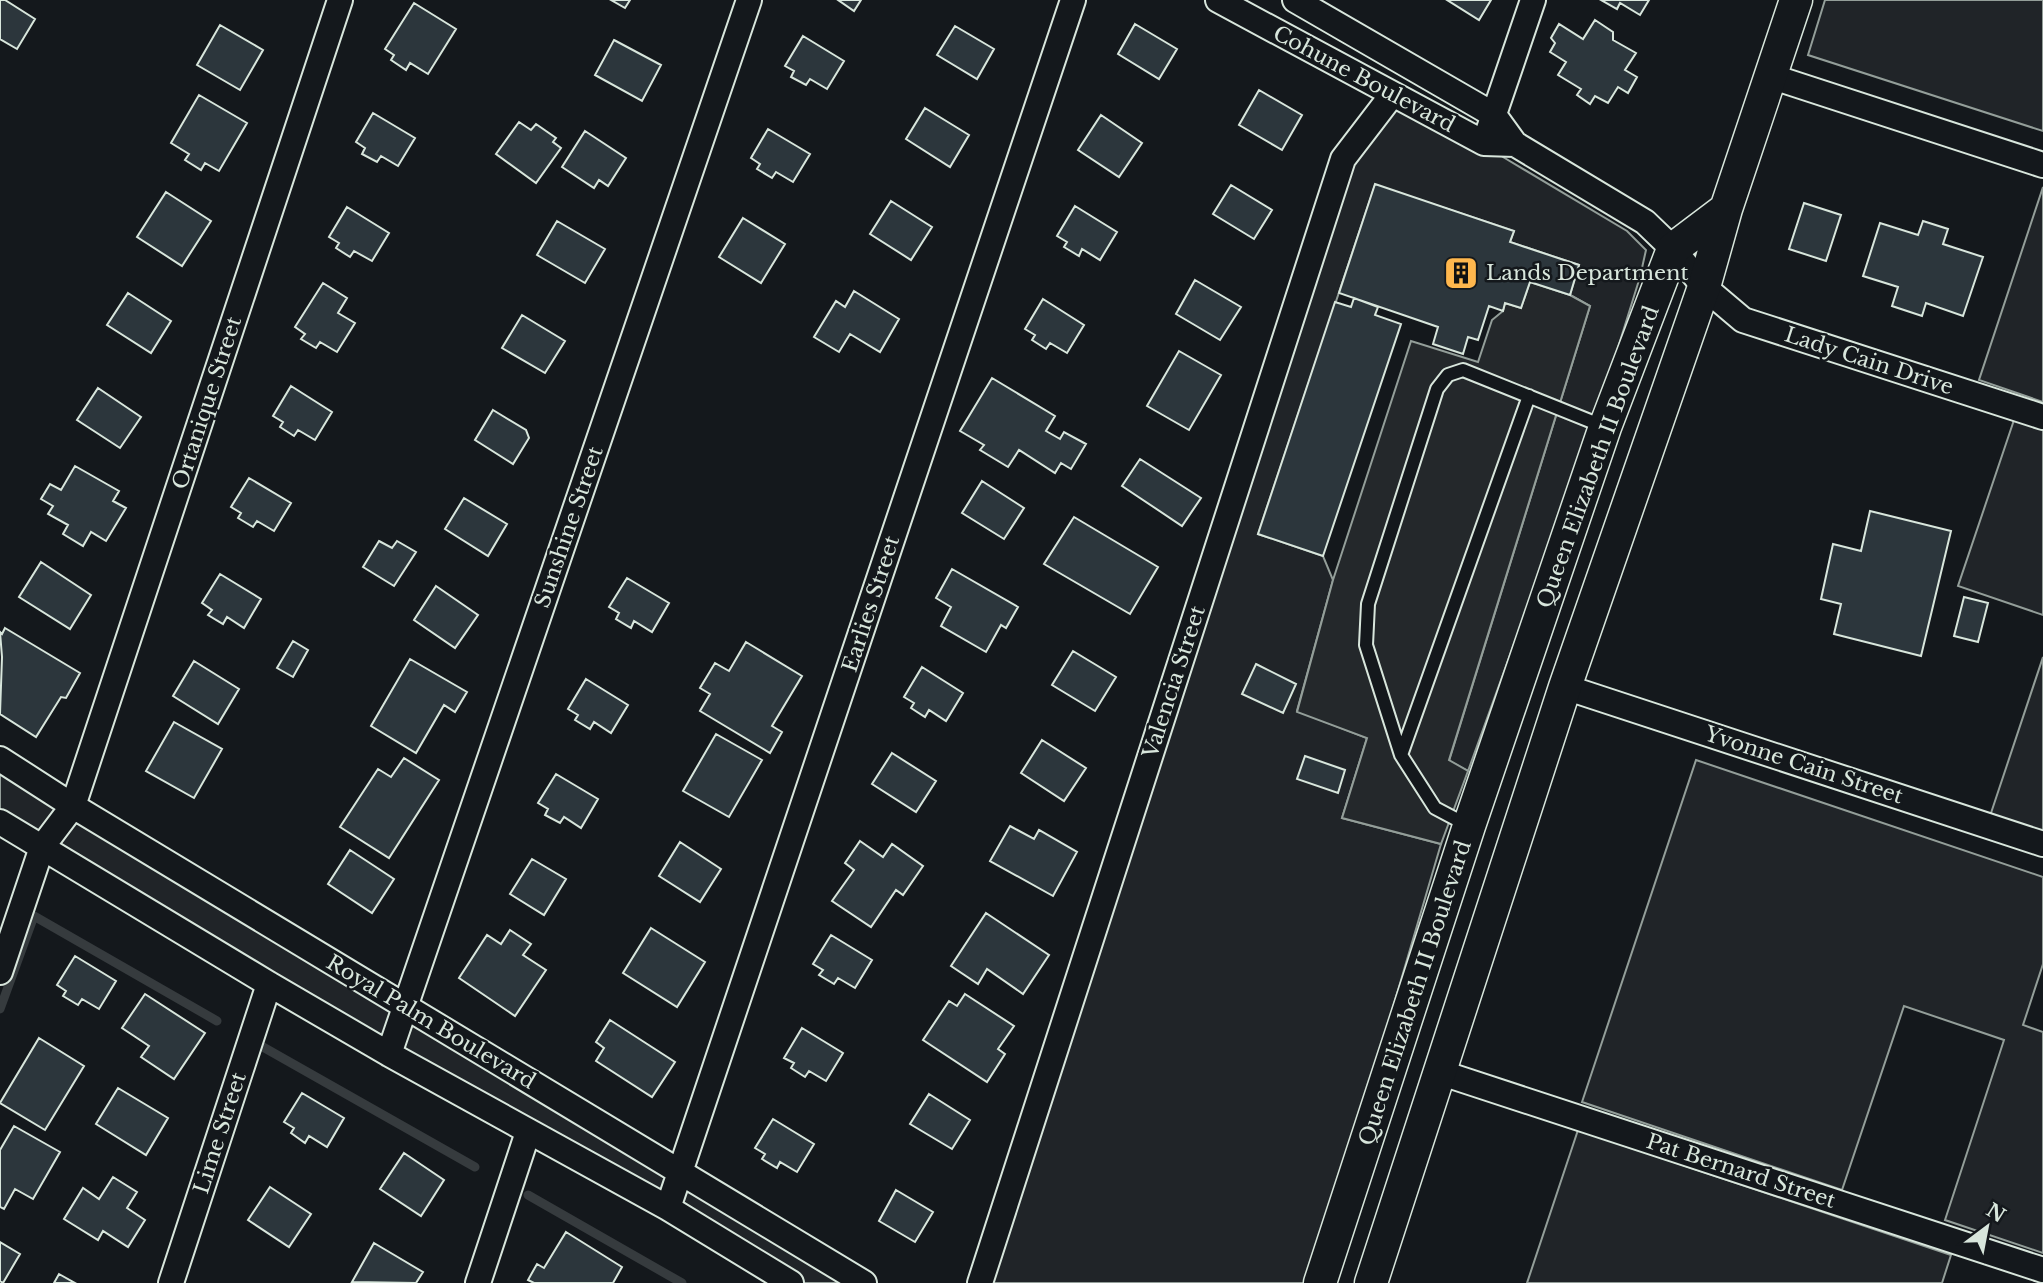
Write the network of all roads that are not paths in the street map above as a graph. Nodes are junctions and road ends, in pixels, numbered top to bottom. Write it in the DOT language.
graph roads {
  1 [pos="340,0"];
  2 [pos="749,0"];
  3 [pos="1073,0"];
  4 [pos="1219,0"];
  5 [pos="1295,0"];
  6 [pos="1532,0"];
  7 [pos="1796,0"];
  8 [pos="1770,76"];
  9 [pos="1392,95"];
  10 [pos="1494,115"];
  11 [pos="1484,143"];
  12 [pos="1515,144"];
  13 [pos="2043,165"];
  14 [pos="1726,209"];
  15 [pos="1672,249"];
  16 [pos="1704,287"];
  17 [pos="1529,396"];
  18 [pos="2043,417"];
  19 [pos="1605,427"];
  20 [pos="1650,445"];
  21 [pos="1565,687"];
  22 [pos="1401,755"];
  23 [pos="0,759"];
  24 [pos="73,806"];
  25 [pos="0,822"];
  26 [pos="1469,826"];
  27 [pos="1514,842"];
  28 [pos="2043,844"];
  29 [pos="42,847"];
  30 [pos="0,972"];
  31 [pos="269,984"];
  32 [pos="405,1006"];
  33 [pos="389,1054"];
  34 [pos="1439,1072"];
  35 [pos="528,1132"];
  36 [pos="681,1173"];
  37 [pos="668,1208"];
  38 [pos="2043,1270"];
  39 [pos="785,1281"];
  40 [pos="171,1283"];
  41 [pos="478,1283"];
  42 [pos="864,1283"];
  43 [pos="981,1283"];
  44 [pos="1320,1283"];
  45 [pos="1371,1283"];
  1 -- 24 [label="street, Ortanique Street"];
  2 -- 32 [label="street, Sunshine Street"];
  3 -- 36 [label="street, Earlies Street"];
  4 -- 9 [label="street, Cohune Boulevard"];
  5 -- 10 [label="street, Cohune Boulevard"];
  6 -- 10 [label="street"];
  7 -- 8 [label="street, Queen Elizabeth II Boulevard"];
  8 -- 13 [label="street"];
  8 -- 14 [label="street, Queen Elizabeth II Boulevard"];
  9 -- 11 [label="street, Cohune Boulevard"];
  9 -- 43 [label="street, Valencia Street"];
  10 -- 11 [label="street"];
  10 -- 12 [label="street, Cohune Boulevard"];
  11 -- 12 [label="street, Cohune Boulevard"];
  12 -- 15 [label="street, Cohune Boulevard"];
  14 -- 15 [label="street"];
  14 -- 16 [label="street, Queen Elizabeth II Boulevard"];
  15 -- 16 [label="street, Lady Cain Drive"];
  15 -- 19 [label="street, Queen Elizabeth II Boulevard"];
  16 -- 18 [label="street, Lady Cain Drive"];
  16 -- 20 [label="street, Queen Elizabeth II Boulevard"];
  17 -- 19 [label="lane"];
  17 -- 22 [label="lane"];
  17 -- 22 [label="lane"];
  19 -- 20 [label="street"];
  19 -- 26 [label="street, Queen Elizabeth II Boulevard"];
  20 -- 21 [label="street, Queen Elizabeth II Boulevard"];
  21 -- 27 [label="street, Queen Elizabeth II Boulevard"];
  21 -- 28 [label="street, Yvonne Cain Street"];
  22 -- 26 [label="lane"];
  23 -- 24 [label="street, Royal Palm Boulevard"];
  24 -- 29 [label="street, Ortanique Street"];
  24 -- 32 [label="street, Royal Palm Boulevard"];
  25 -- 29 [label="street"];
  26 -- 27 [label="street"];
  26 -- 44 [label="street, Queen Elizabeth II Boulevard"];
  27 -- 34 [label="street, Queen Elizabeth II Boulevard"];
  29 -- 30 [label="street, Ortanique Street"];
  29 -- 31 [label="street"];
  31 -- 33 [label="street"];
  31 -- 40 [label="street, Lime Street"];
  32 -- 33 [label="street, Sunshine Street"];
  32 -- 36 [label="street, Royal Palm Boulevard"];
  33 -- 35 [label="street"];
  34 -- 38 [label="street, Pat Bernard Street"];
  34 -- 45 [label="street, Queen Elizabeth II Boulevard"];
  35 -- 37 [label="street"];
  35 -- 41 [label="street"];
  36 -- 37 [label="street, Earlies Street"];
  36 -- 42 [label="street, Royal Palm Boulevard"];
  37 -- 39 [label="street"];
}
